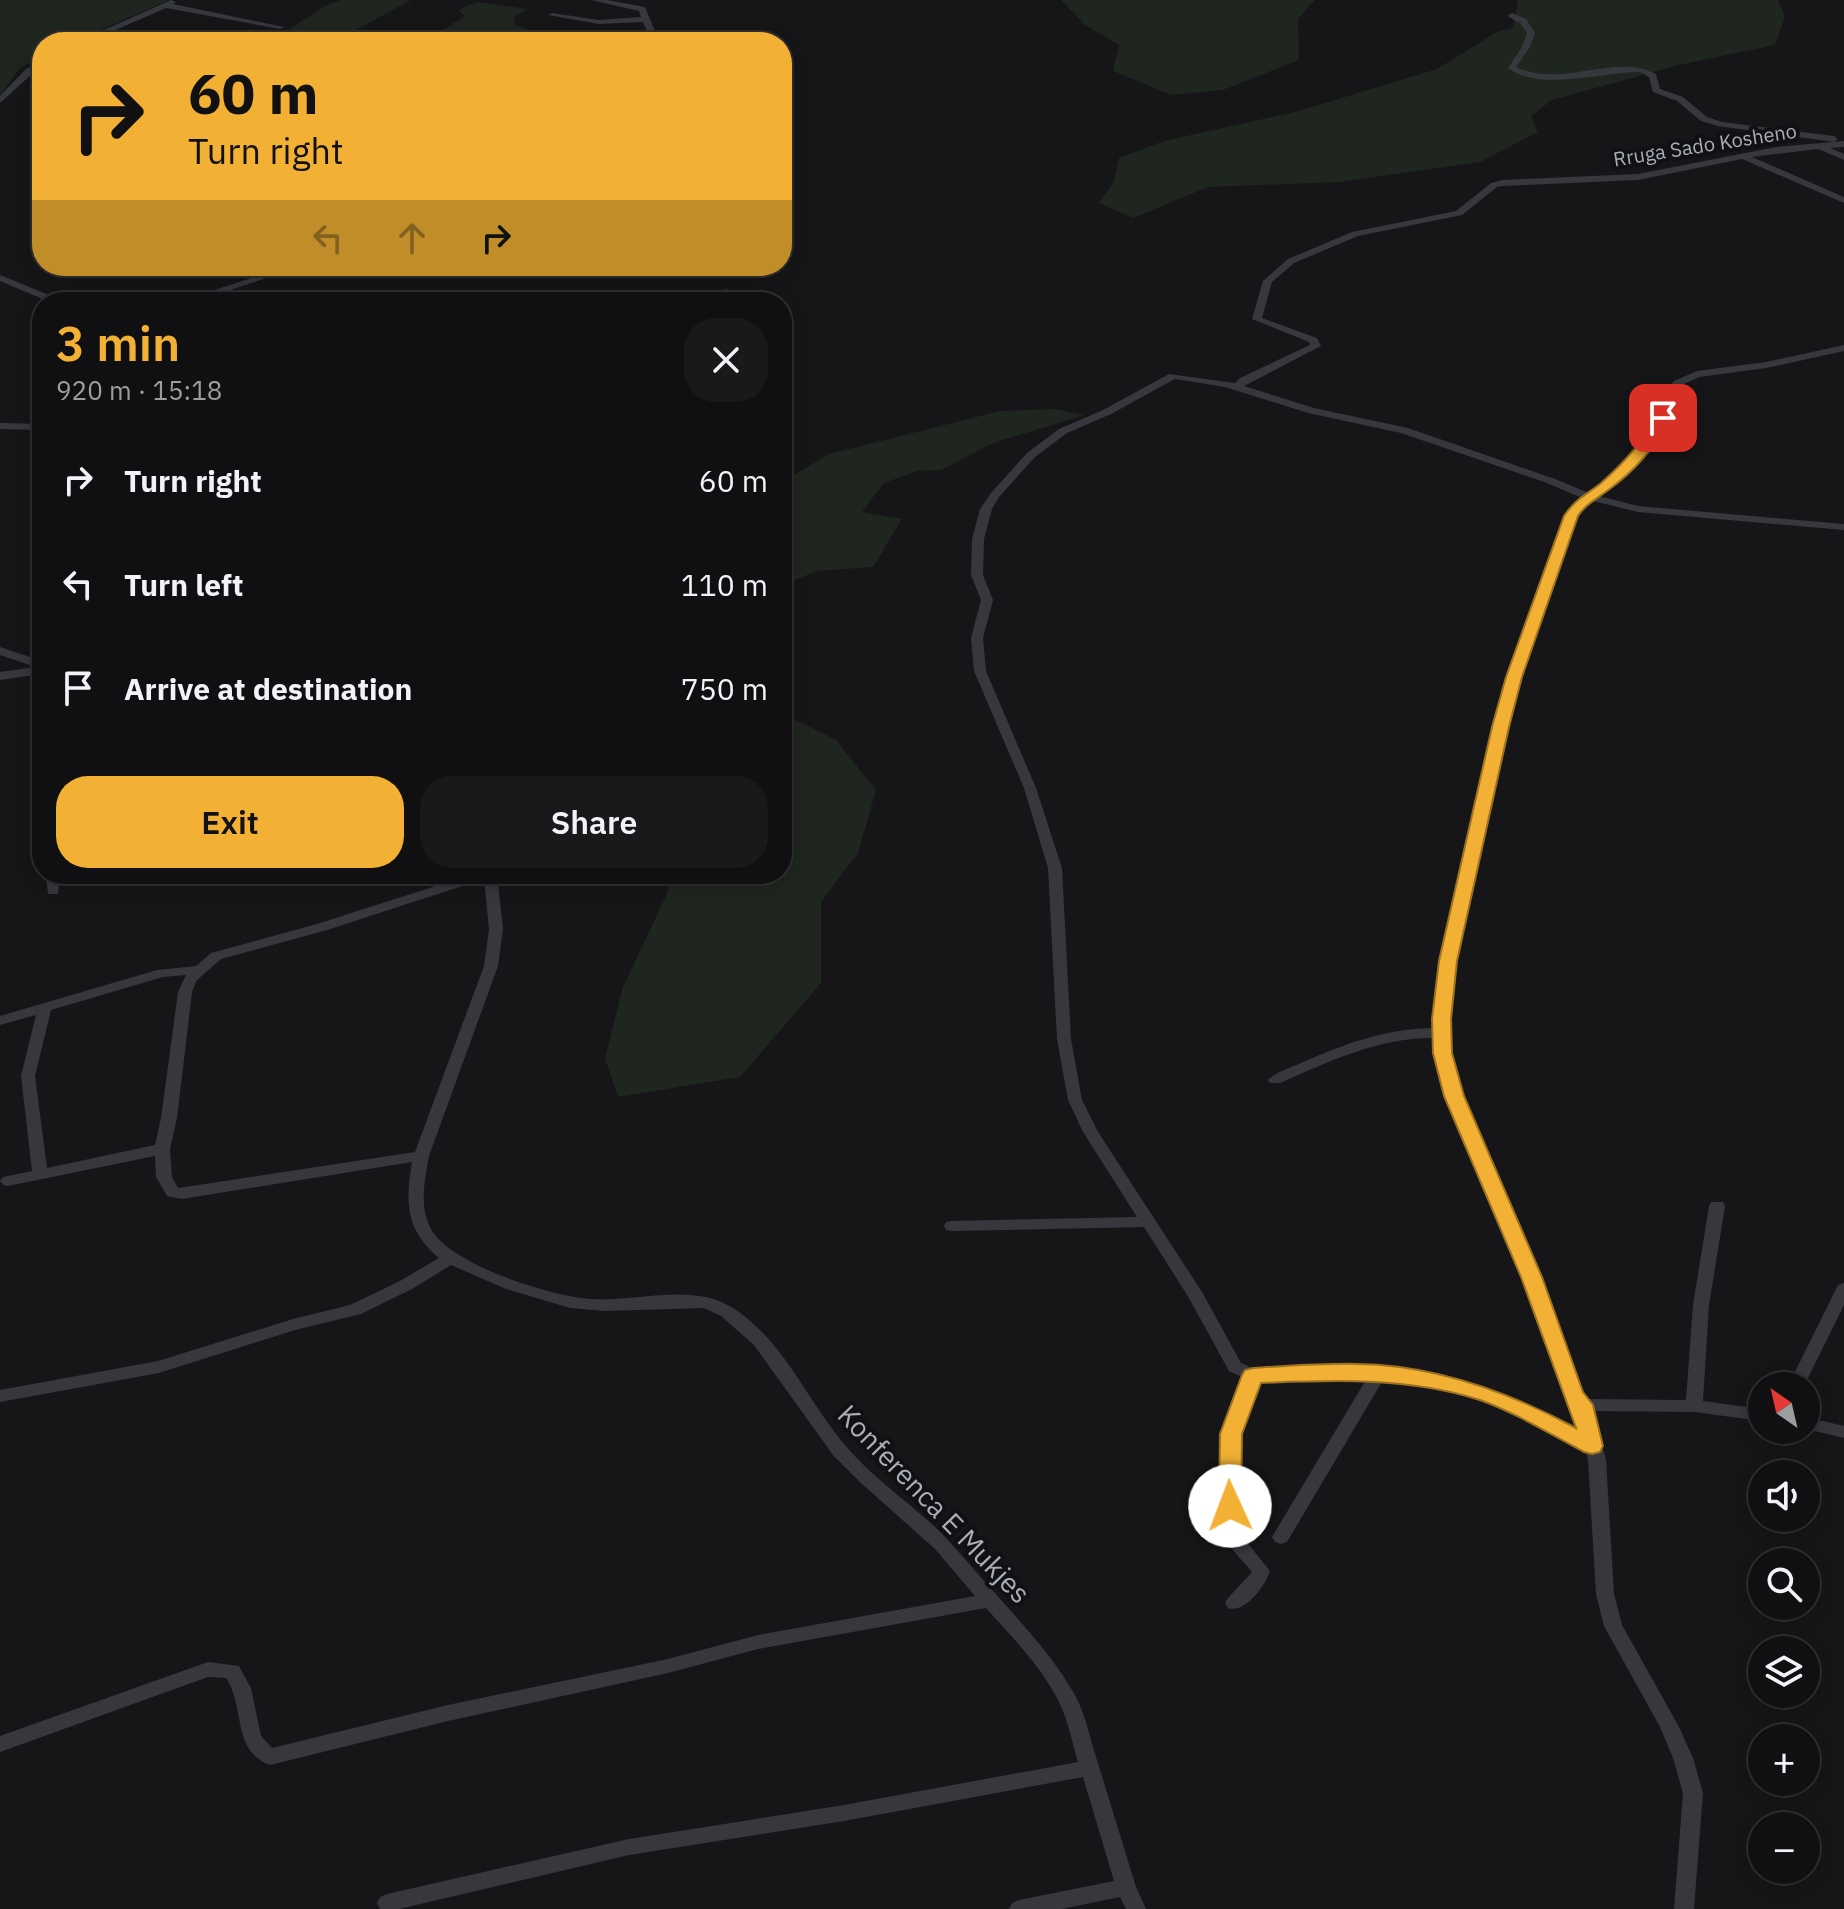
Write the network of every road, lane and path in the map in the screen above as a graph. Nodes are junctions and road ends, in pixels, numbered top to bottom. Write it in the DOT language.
graph roads {
  1 [pos="177,0"];
  2 [pos="595,0"];
  3 [pos="641,4"];
  4 [pos="165,5"];
  5 [pos="552,15"];
  6 [pos="1512,15"];
  7 [pos="646,19"];
  8 [pos="280,27"];
  9 [pos="104,32"];
  10 [pos="651,32"];
  11 [pos="32,68"];
  12 [pos="25,72"];
  13 [pos="32,72"];
  14 [pos="0,100"];
  15 [pos="1844,142"];
  16 [pos="1817,146"];
  17 [pos="1743,156"];
  18 [pos="1844,157"];
  19 [pos="1844,200"];
  20 [pos="266,276"];
  21 [pos="0,278"];
  22 [pos="34,292"];
  23 [pos="215,292"];
  24 [pos="1844,348"];
  25 [pos="1237,387"];
  26 [pos="0,426"];
  27 [pos="32,427"];
  28 [pos="1589,497"];
  29 [pos="1844,527"];
  30 [pos="0,651"];
  31 [pos="32,663"];
  32 [pos="32,669"];
  33 [pos="0,676"];
  34 [pos="53,884"];
  35 [pos="457,884"];
  36 [pos="489,884"];
  37 [pos="53,891"];
  38 [pos="199,970"];
  39 [pos="45,1007"];
  40 [pos="0,1021"];
  41 [pos="1442,1033"];
  42 [pos="1275,1080"];
  43 [pos="162,1149"];
  44 [pos="421,1156"];
  45 [pos="40,1173"];
  46 [pos="8,1181"];
  47 [pos="1717,1206"];
  48 [pos="1146,1222"];
  49 [pos="952,1226"];
  50 [pos="449,1259"];
  51 [pos="1844,1289"];
  52 [pos="1379,1372"];
  53 [pos="1803,1372"];
  54 [pos="1253,1375"];
  55 [pos="0,1396"];
  56 [pos="1582,1405"];
  57 [pos="1694,1406"];
  58 [pos="1748,1413"];
  59 [pos="1820,1426"];
  60 [pos="1844,1432"];
  61 [pos="1592,1446"];
  62 [pos="1281,1537"];
  63 [pos="990,1600"];
  64 [pos="1234,1603"];
  65 [pos="0,1744"];
  66 [pos="1089,1768"];
  67 [pos="1126,1887"];
  68 [pos="387,1903"];
  69 [pos="1019,1909"];
  70 [pos="1136,1909"];
  71 [pos="1684,1909"];
  1 -- 4 [label="street"];
  2 -- 3 [label="street"];
  3 -- 7 [label="street"];
  4 -- 8 [label="street"];
  4 -- 9 [label="street"];
  5 -- 7 [label="street"];
  6 -- 15 [label="street"];
  7 -- 10 [label="street"];
  11 -- 12 [label="street"];
  12 -- 13 [label="street"];
  12 -- 14 [label="street"];
  15 -- 16 [label="street, Rruga Sado Kosheno"];
  16 -- 17 [label="street, Rruga Sado Kosheno"];
  16 -- 18 [label="street"];
  17 -- 19 [label="street"];
  17 -- 25 [label="street, Rruga Sado Kosheno"];
  20 -- 23 [label="street"];
  21 -- 22 [label="street"];
  24 -- 28 [label="street"];
  25 -- 28 [label="street"];
  25 -- 48 [label="street"];
  26 -- 27 [label="street"];
  28 -- 29 [label="street"];
  28 -- 41 [label="street"];
  30 -- 31 [label="street"];
  32 -- 33 [label="street"];
  34 -- 37 [label="street"];
  35 -- 38 [label="street"];
  36 -- 44 [label="street, Konferenca E Mukjes"];
  38 -- 39 [label="street"];
  38 -- 43 [label="street"];
  39 -- 40 [label="street"];
  39 -- 45 [label="street"];
  41 -- 42 [label="street"];
  41 -- 56 [label="street"];
  43 -- 44 [label="street"];
  43 -- 45 [label="street"];
  44 -- 50 [label="street, Konferenca E Mukjes"];
  45 -- 46 [label="street"];
  47 -- 57 [label="street"];
  48 -- 49 [label="street"];
  48 -- 54 [label="street"];
  50 -- 55 [label="street"];
  50 -- 63 [label="street, Konferenca E Mukjes"];
  51 -- 53 [label="street"];
  52 -- 54 [label="street"];
  52 -- 61 [label="street"];
  52 -- 62 [label="street"];
  54 -- 64 [label="street"];
  56 -- 57 [label="street"];
  56 -- 61 [label="street"];
  57 -- 58 [label="street"];
  59 -- 60 [label="street"];
  61 -- 71 [label="street"];
  63 -- 65 [label="street"];
  63 -- 66 [label="street, Konferenca E Mukjes"];
  66 -- 67 [label="street, Konferenca E Mukjes"];
  66 -- 68 [label="street"];
  67 -- 69 [label="street"];
  67 -- 70 [label="street, Konferenca E Mukjes"];
}
